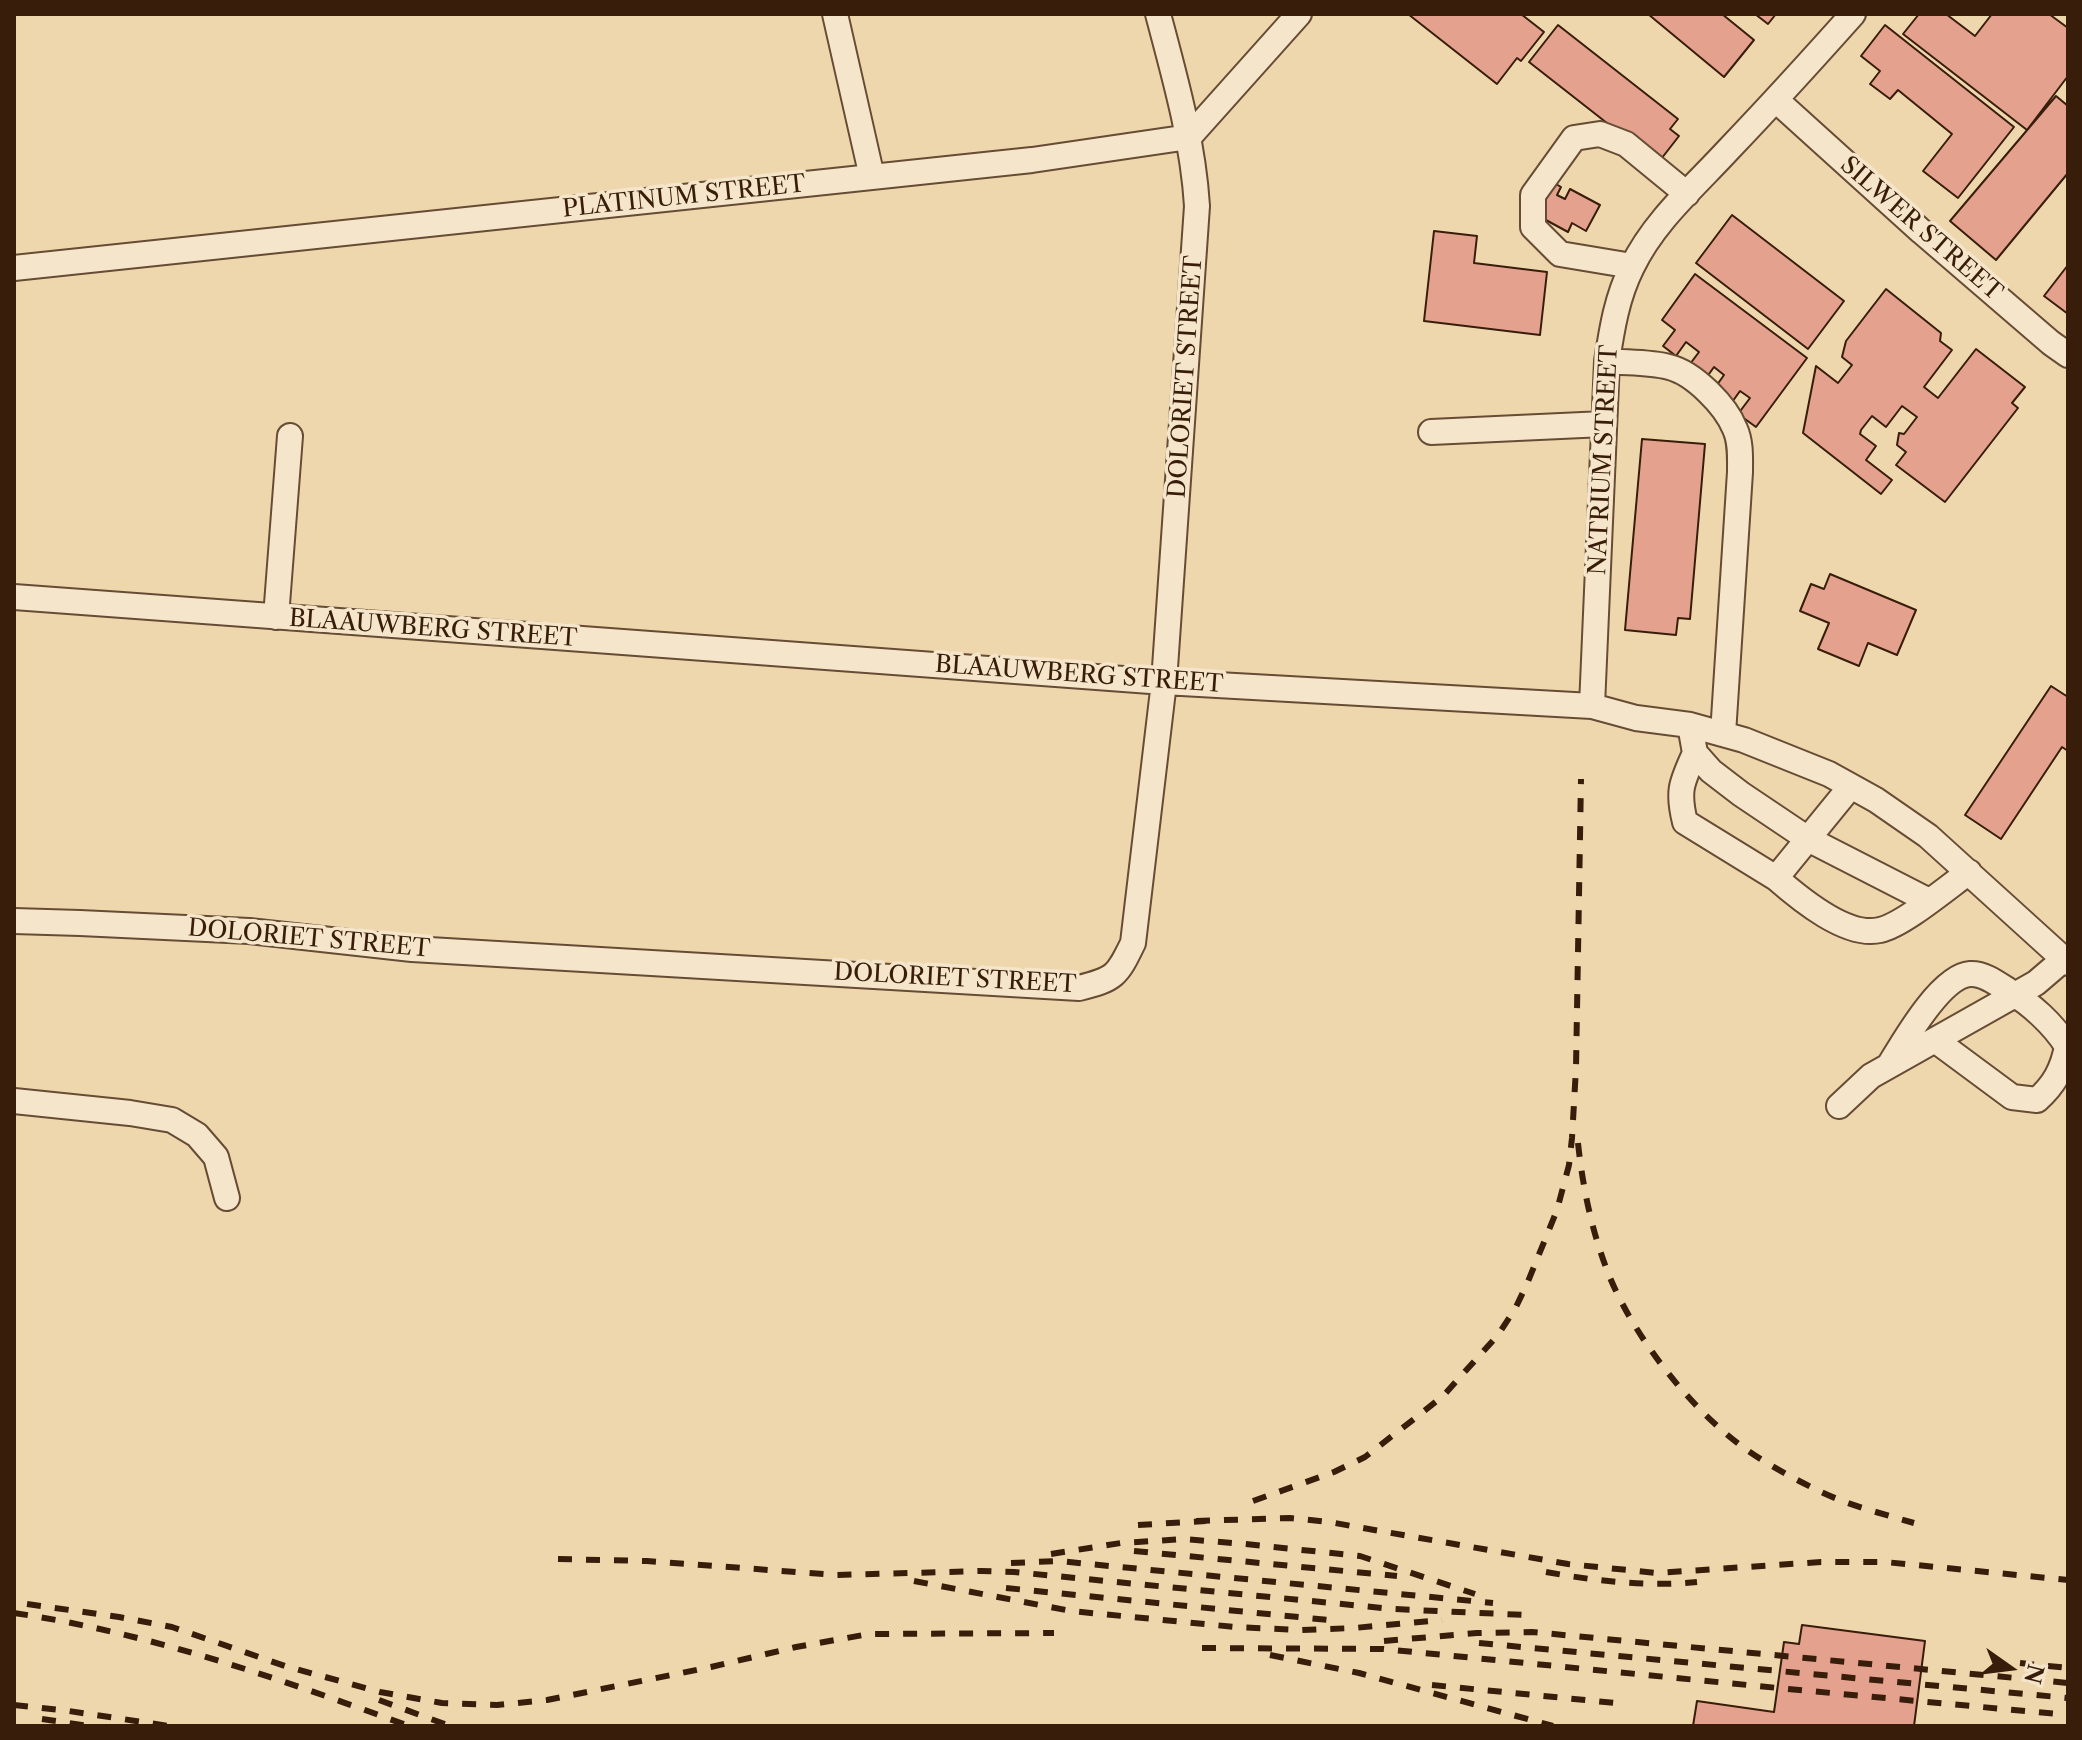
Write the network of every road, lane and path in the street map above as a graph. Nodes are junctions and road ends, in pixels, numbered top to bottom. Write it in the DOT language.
graph roads {
  1 [pos="835,14"];
  2 [pos="1158,14"];
  3 [pos="1299,14"];
  4 [pos="1853,14"];
  5 [pos="1776,100"];
  6 [pos="1189,137"];
  7 [pos="872,177"];
  8 [pos="1687,194"];
  9 [pos="1632,266"];
  10 [pos="14,268"];
  11 [pos="2068,355"];
  12 [pos="1607,361"];
  13 [pos="1604,424"];
  14 [pos="1431,432"];
  15 [pos="290,436"];
  16 [pos="14,597"];
  17 [pos="276,617"];
  18 [pos="1164,682"];
  19 [pos="1592,706"];
  20 [pos="1690,725"];
  21 [pos="1723,734"];
  22 [pos="1695,753"];
  23 [pos="1851,786"];
  24 [pos="1808,839"];
  25 [pos="1969,872"];
  26 [pos="1776,878"];
  27 [pos="1929,901"];
  28 [pos="14,921"];
  29 [pos="2066,961"];
  30 [pos="2015,995"];
  31 [pos="1935,1040"];
  32 [pos="1890,1064"];
  33 [pos="14,1101"];
  34 [pos="1839,1106"];
  35 [pos="227,1198"];
  1 -- 7 [label="street"];
  2 -- 6 [label="street, DOLORIET STREET"];
  3 -- 6 [label="street"];
  4 -- 5 [label="street, NATRIUM STREET"];
  5 -- 8 [label="street, NATRIUM STREET"];
  5 -- 11 [label="street, SILWER STREET"];
  6 -- 7 [label="street, PLATINUM STREET"];
  6 -- 18 [label="street, DOLORIET STREET"];
  7 -- 10 [label="street, PLATINUM STREET"];
  8 -- 9 [label="street, NATRIUM STREET"];
  8 -- 9 [label="street"];
  9 -- 12 [label="street, NATRIUM STREET"];
  12 -- 13 [label="street, NATRIUM STREET"];
  12 -- 21 [label="street"];
  13 -- 14 [label="street"];
  13 -- 19 [label="street, NATRIUM STREET"];
  15 -- 17 [label="street"];
  16 -- 17 [label="street, BLAAUWBERG STREET"];
  17 -- 18 [label="street, BLAAUWBERG STREET"];
  18 -- 19 [label="street, BLAAUWBERG STREET"];
  18 -- 28 [label="street, DOLORIET STREET"];
  19 -- 20 [label="street, BLAAUWBERG STREET"];
  20 -- 21 [label="street, BLAAUWBERG STREET"];
  20 -- 22 [label="street"];
  21 -- 23 [label="street, BLAAUWBERG STREET"];
  22 -- 24 [label="street"];
  22 -- 26 [label="street"];
  23 -- 24 [label="street"];
  23 -- 25 [label="street, BLAAUWBERG STREET"];
  24 -- 26 [label="street"];
  24 -- 27 [label="street"];
  25 -- 27 [label="street"];
  25 -- 29 [label="street, BLAAUWBERG STREET"];
  26 -- 27 [label="street"];
  29 -- 30 [label="street"];
  30 -- 31 [label="street"];
  30 -- 31 [label="street"];
  30 -- 32 [label="street"];
  31 -- 32 [label="street"];
  32 -- 34 [label="street"];
  33 -- 35 [label="street"];
}
